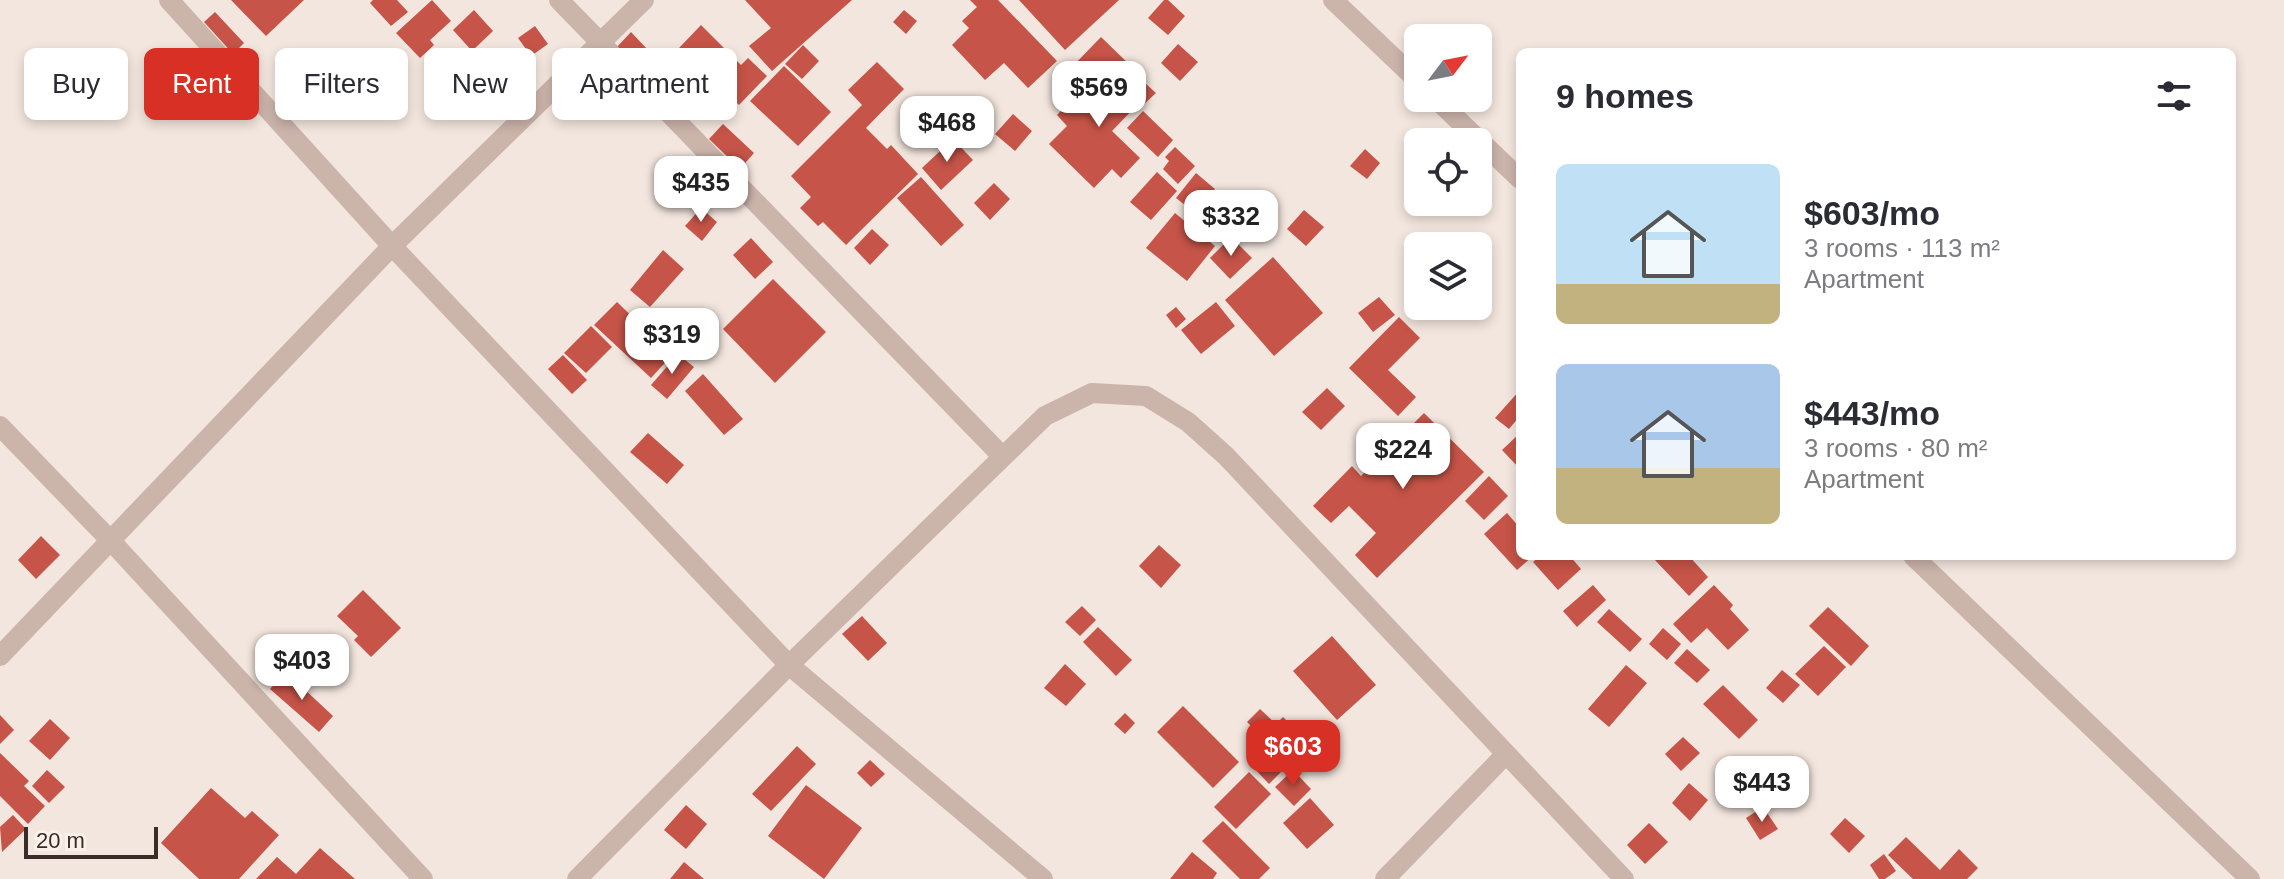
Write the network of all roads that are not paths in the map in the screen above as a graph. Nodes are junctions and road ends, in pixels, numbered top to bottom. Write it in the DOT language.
graph roads {
  1 [pos="169,0"];
  2 [pos="559,0"];
  3 [pos="644,0"];
  4 [pos="1333,0"];
  5 [pos="602,43"];
  6 [pos="1404,68"];
  7 [pos="1450,112"];
  8 [pos="1516,175"];
  9 [pos="392,246"];
  10 [pos="0,426"];
  11 [pos="1002,456"];
  12 [pos="111,541"];
  13 [pos="1917,560"];
  14 [pos="0,656"];
  15 [pos="789,665"];
  16 [pos="1506,754"];
  17 [pos="423,879"];
  18 [pos="577,879"];
  19 [pos="1043,879"];
  20 [pos="1385,879"];
  21 [pos="1624,879"];
  22 [pos="2250,879"];
  1 -- 9 [label="street"];
  2 -- 5 [label="street"];
  3 -- 5 [label="street"];
  4 -- 6 [label="street"];
  5 -- 9 [label="street"];
  5 -- 11 [label="street"];
  7 -- 8 [label="street"];
  9 -- 12 [label="street"];
  9 -- 15 [label="street"];
  10 -- 12 [label="street"];
  11 -- 15 [label="street"];
  11 -- 16 [label="street"];
  12 -- 14 [label="street"];
  12 -- 17 [label="street"];
  13 -- 22 [label="street"];
  15 -- 18 [label="street"];
  15 -- 19 [label="street"];
  16 -- 20 [label="street"];
  16 -- 21 [label="street"];
}
